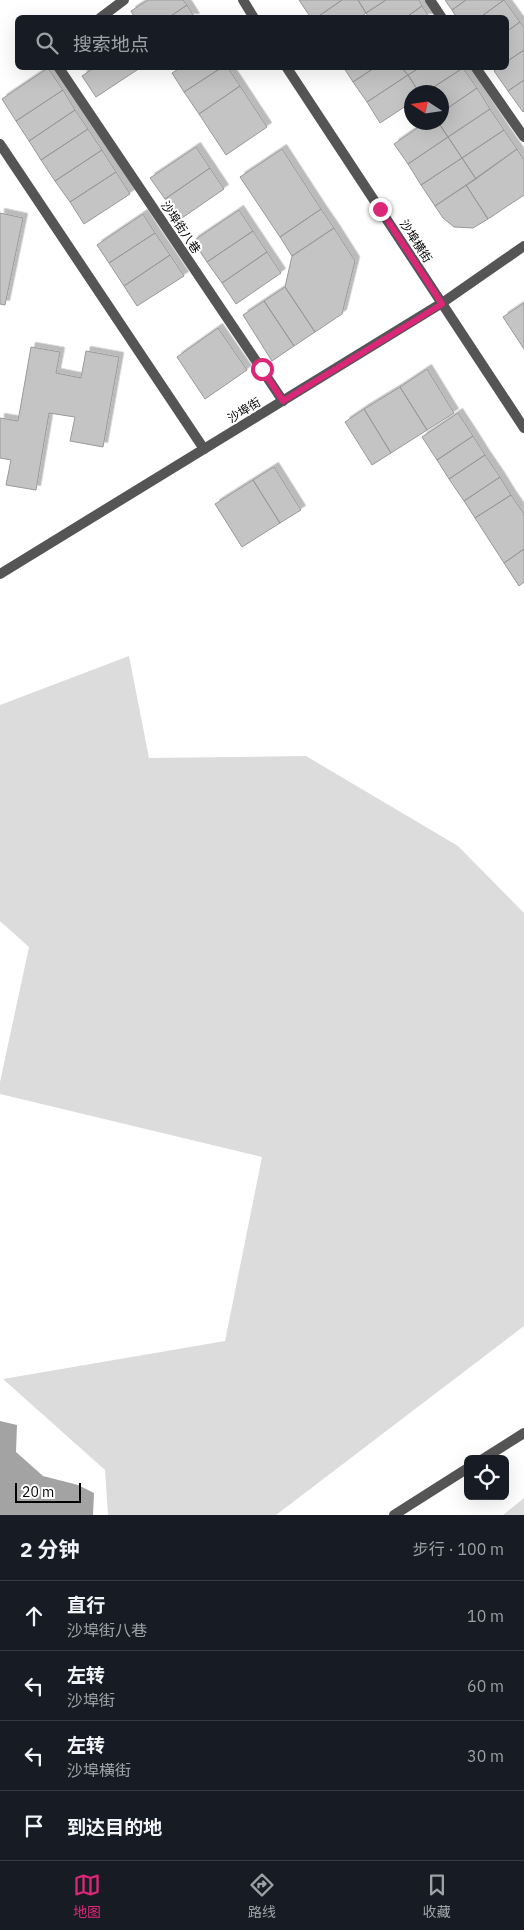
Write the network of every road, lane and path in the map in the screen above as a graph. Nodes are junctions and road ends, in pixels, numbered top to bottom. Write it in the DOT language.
graph roads {
  1 [pos="124,0"];
  2 [pos="243,0"];
  3 [pos="430,0"];
  4 [pos="104,15"];
  5 [pos="252,15"];
  6 [pos="440,15"];
  7 [pos="60,70"];
  8 [pos="288,70"];
  9 [pos="477,70"];
  10 [pos="524,138"];
  11 [pos="0,144"];
  12 [pos="524,246"];
  13 [pos="442,304"];
  14 [pos="283,401"];
  15 [pos="524,428"];
  16 [pos="204,449"];
  17 [pos="0,574"];
  18 [pos="524,1433"];
  19 [pos="489,1455"];
  20 [pos="464,1471"];
  21 [pos="394,1515"];
  1 -- 4 [label="street"];
  2 -- 5 [label="street"];
  3 -- 6 [label="street"];
  7 -- 14 [label="street, 沙埠街八巷"];
  8 -- 13 [label="street, 沙埠横街"];
  9 -- 10 [label="street"];
  11 -- 16 [label="street"];
  12 -- 13 [label="street, 沙埠街"];
  13 -- 14 [label="street, 沙埠街"];
  13 -- 15 [label="street, 沙埠横街"];
  14 -- 16 [label="street, 沙埠街"];
  16 -- 17 [label="street, 沙埠街"];
  18 -- 19 [label="street"];
  20 -- 21 [label="street"];
}
